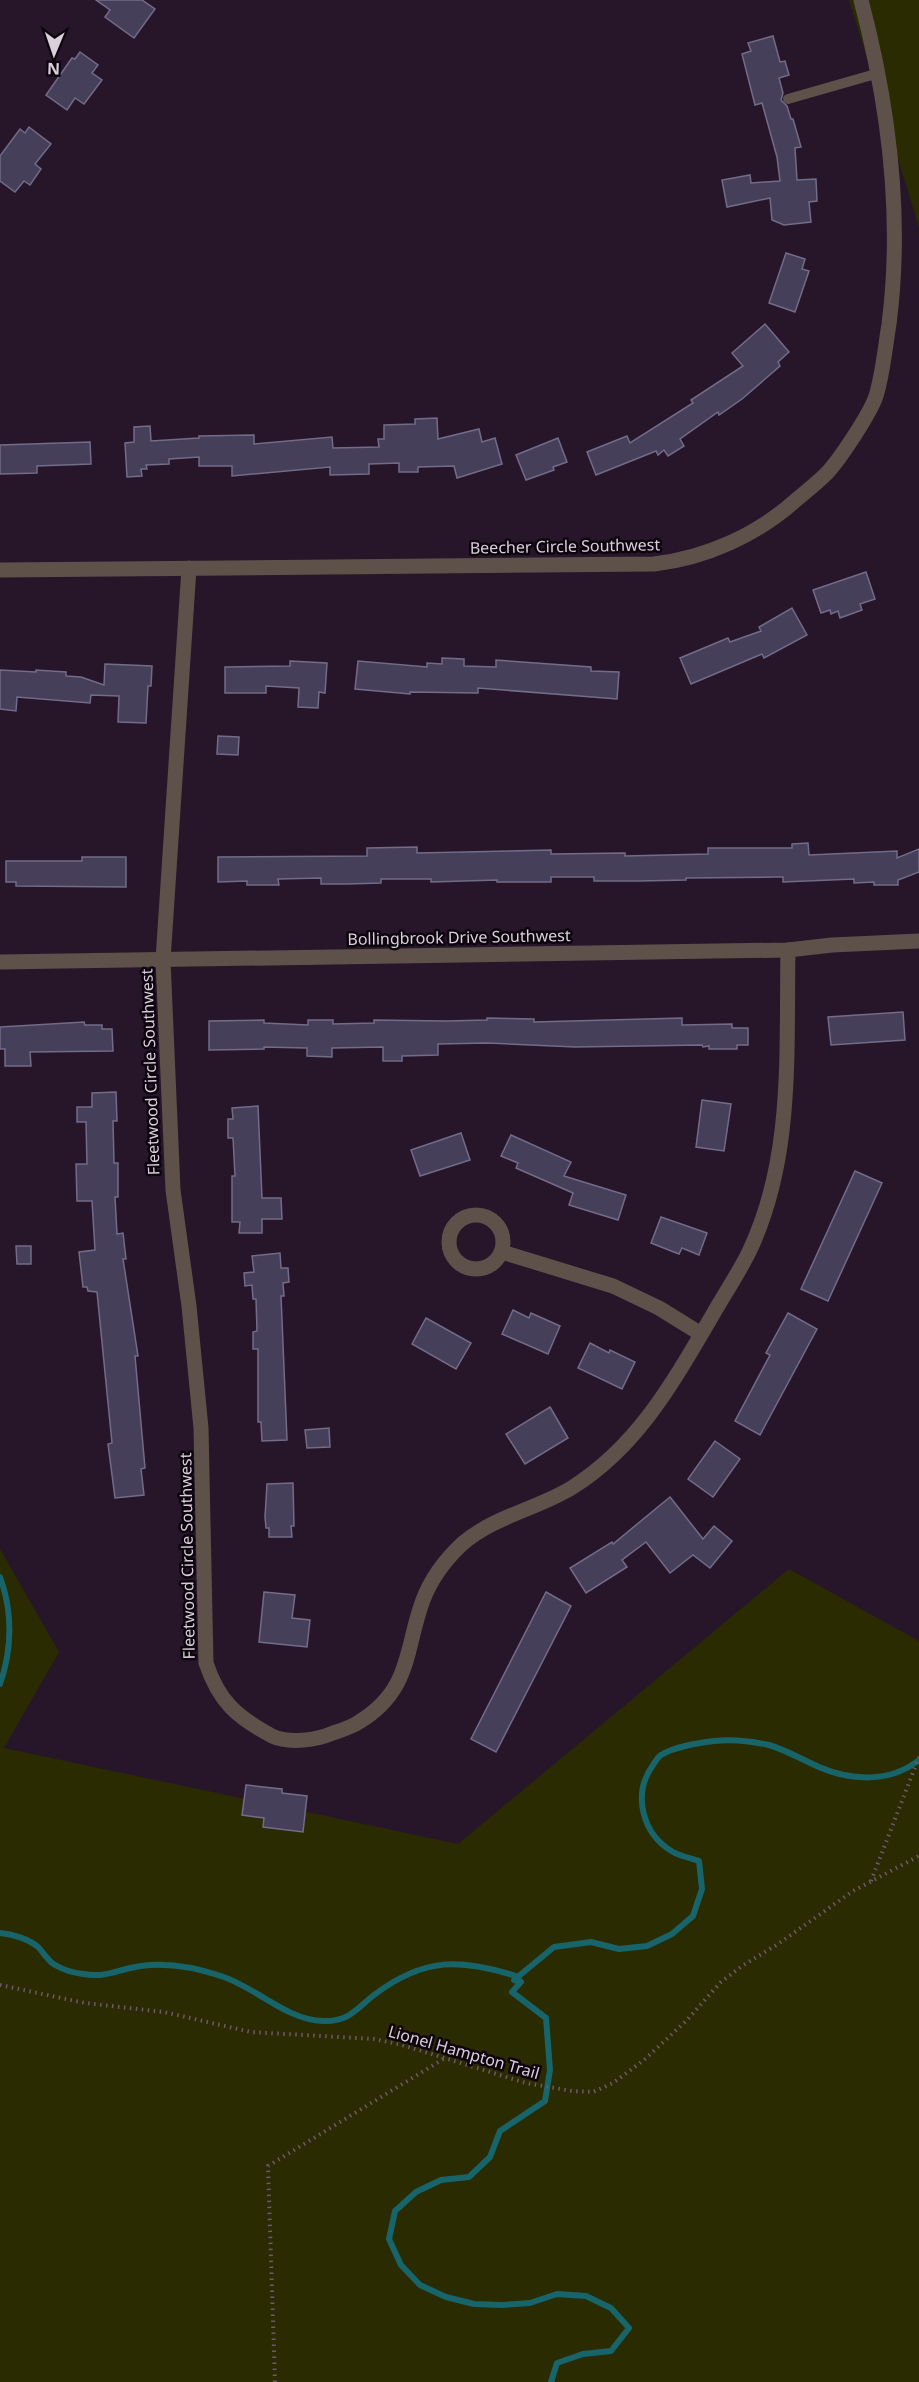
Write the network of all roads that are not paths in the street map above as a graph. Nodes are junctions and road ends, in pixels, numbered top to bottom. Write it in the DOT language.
graph roads {
  1 [pos="861,0"];
  2 [pos="879,73"];
  3 [pos="788,99"];
  4 [pos="189,568"];
  5 [pos="0,570"];
  6 [pos="919,941"];
  7 [pos="788,950"];
  8 [pos="164,960"];
  9 [pos="0,962"];
  10 [pos="502,1252"];
  11 [pos="701,1334"];
  1 -- 2 [label="street, Beecher Circle Southwest"];
  2 -- 3 [label="lane"];
  2 -- 4 [label="street, Beecher Circle Southwest"];
  4 -- 5 [label="street, Beecher Circle Southwest"];
  4 -- 8 [label="street, Fleetwood Circle Southwest"];
  6 -- 7 [label="street, Bollingbrook Drive Southwest"];
  7 -- 8 [label="street, Bollingbrook Drive Southwest"];
  7 -- 11 [label="street, Fleetwood Circle Southwest"];
  8 -- 9 [label="street, Bollingbrook Drive Southwest"];
  8 -- 11 [label="street, Fleetwood Circle Southwest"];
  10 -- 11 [label="street"];
}
